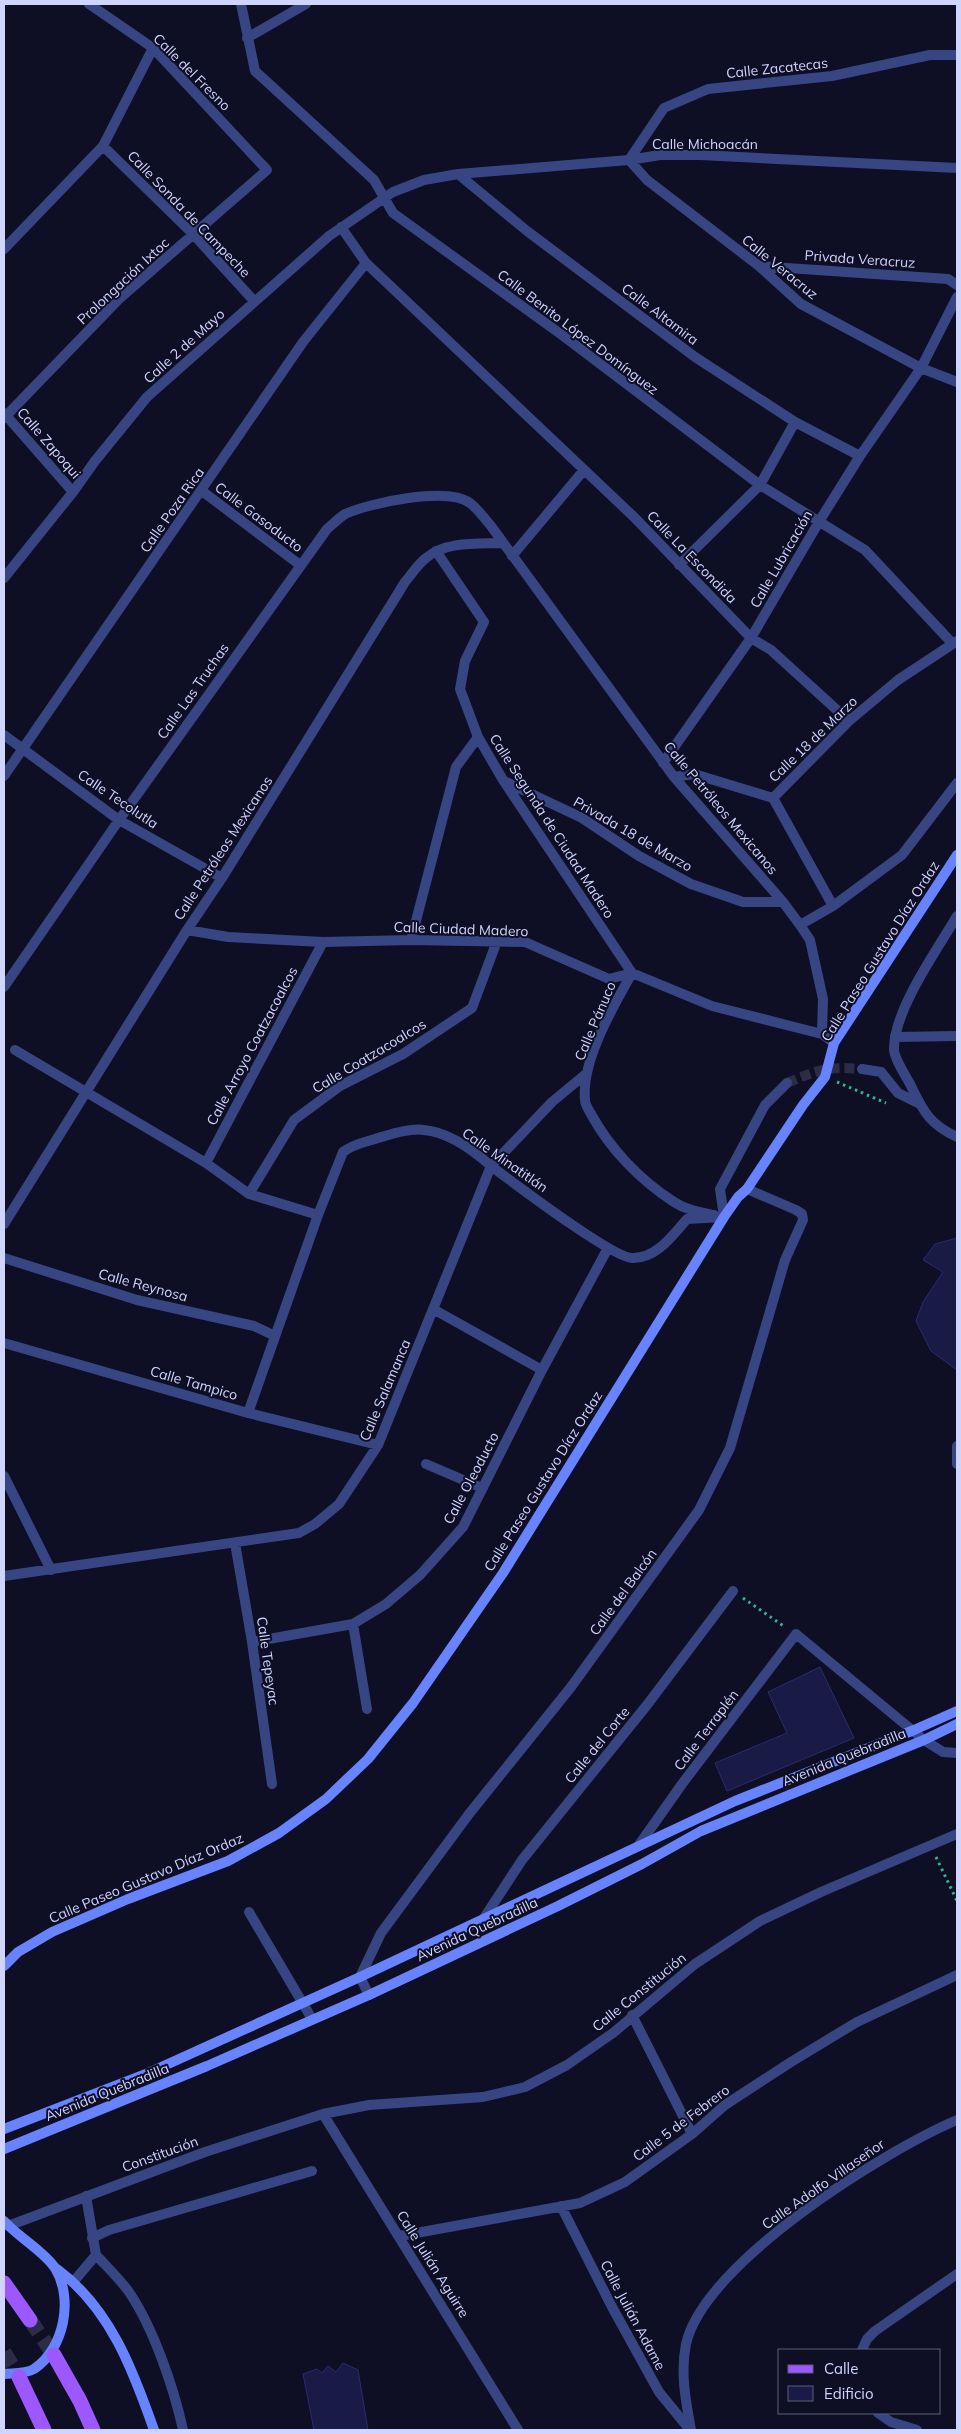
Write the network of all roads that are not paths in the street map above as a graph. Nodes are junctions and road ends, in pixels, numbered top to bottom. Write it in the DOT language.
graph roads {
  1 [pos="89,4"];
  2 [pos="241,4"];
  3 [pos="306,4"];
  4 [pos="248,38"];
  5 [pos="153,48"];
  6 [pos="957,55"];
  7 [pos="103,146"];
  8 [pos="629,160"];
  9 [pos="957,168"];
  10 [pos="267,170"];
  11 [pos="458,174"];
  12 [pos="424,180"];
  13 [pos="384,198"];
  14 [pos="341,227"];
  15 [pos="193,234"];
  16 [pos="4,249"];
  17 [pos="366,263"];
  18 [pos="759,266"];
  19 [pos="957,285"];
  20 [pos="957,297"];
  21 [pos="254,301"];
  22 [pos="921,368"];
  23 [pos="957,382"];
  24 [pos="5,416"];
  25 [pos="795,422"];
  26 [pos="860,456"];
  27 [pos="584,470"];
  28 [pos="760,485"];
  29 [pos="202,491"];
  30 [pos="73,492"];
  31 [pos="460,498"];
  32 [pos="820,520"];
  33 [pos="503,543"];
  34 [pos="436,551"];
  35 [pos="512,556"];
  36 [pos="300,565"];
  37 [pos="679,565"];
  38 [pos="4,578"];
  39 [pos="752,638"];
  40 [pos="955,642"];
  41 [pos="848,721"];
  42 [pos="4,735"];
  43 [pos="478,737"];
  44 [pos="23,750"];
  45 [pos="663,763"];
  46 [pos="4,776"];
  47 [pos="674,777"];
  48 [pos="503,780"];
  49 [pos="957,783"];
  50 [pos="773,798"];
  51 [pos="119,820"];
  52 [pos="957,855"];
  53 [pos="222,878"];
  54 [pos="783,902"];
  55 [pos="833,906"];
  56 [pos="957,916"];
  57 [pos="800,924"];
  58 [pos="187,930"];
  59 [pos="411,940"];
  60 [pos="497,941"];
  61 [pos="323,942"];
  62 [pos="632,973"];
  63 [pos="4,987"];
  64 [pos="822,1034"];
  65 [pos="895,1036"];
  66 [pos="957,1036"];
  67 [pos="834,1044"];
  68 [pos="15,1050"];
  69 [pos="862,1069"];
  70 [pos="587,1073"];
  71 [pos="787,1083"];
  72 [pos="85,1092"];
  73 [pos="920,1104"];
  74 [pos="957,1137"];
  75 [pos="206,1163"];
  76 [pos="490,1166"];
  77 [pos="747,1189"];
  78 [pos="249,1194"];
  79 [pos="318,1215"];
  80 [pos="724,1217"];
  81 [pos="4,1224"];
  82 [pos="608,1248"];
  83 [pos="4,1258"];
  84 [pos="433,1309"];
  85 [pos="275,1336"];
  86 [pos="4,1343"];
  87 [pos="542,1370"];
  88 [pos="248,1413"];
  89 [pos="378,1445"];
  90 [pos="957,1446"];
  91 [pos="426,1464"];
  92 [pos="957,1464"];
  93 [pos="4,1476"];
  94 [pos="482,1488"];
  95 [pos="235,1543"];
  96 [pos="51,1570"];
  97 [pos="4,1576"];
  98 [pos="733,1591"];
  99 [pos="353,1624"];
  100 [pos="252,1642"];
  101 [pos="366,1709"];
  102 [pos="957,1711"];
  103 [pos="957,1724"];
  104 [pos="914,1730"];
  105 [pos="924,1740"];
  106 [pos="957,1753"];
  107 [pos="272,1784"];
  108 [pos="957,1834"];
  109 [pos="639,1845"];
  110 [pos="249,1912"];
  111 [pos="484,1918"];
  112 [pos="4,1966"];
  113 [pos="957,1975"];
  114 [pos="360,1977"];
  115 [pos="369,1995"];
  116 [pos="302,2004"];
  117 [pos="632,2015"];
  118 [pos="312,2019"];
  119 [pos="323,2114"];
  120 [pos="957,2120"];
  121 [pos="23,2123"];
  122 [pos="4,2125"];
  123 [pos="4,2129"];
  124 [pos="692,2134"];
  125 [pos="4,2149"];
  126 [pos="312,2171"];
  127 [pos="86,2196"];
  128 [pos="561,2206"];
  129 [pos="6,2223"];
  130 [pos="400,2236"];
  131 [pos="92,2238"];
  132 [pos="96,2255"];
  133 [pos="54,2266"];
  134 [pos="957,2274"];
  135 [pos="74,2281"];
  136 [pos="4,2283"];
  137 [pos="30,2320"];
  138 [pos="862,2349"];
  139 [pos="54,2355"];
  140 [pos="4,2374"];
  141 [pos="19,2377"];
  142 [pos="879,2414"];
  143 [pos="44,2430"];
  144 [pos="93,2430"];
  145 [pos="154,2430"];
  146 [pos="184,2430"];
  147 [pos="518,2430"];
  148 [pos="691,2430"];
  149 [pos="917,2430"];
  1 -- 5 [label="street, Calle del Fresno"];
  2 -- 4 [label="street, Calle Benito López Domínguez"];
  3 -- 4 [label="street"];
  4 -- 13 [label="street, Calle Benito López Domínguez"];
  5 -- 7 [label="street"];
  5 -- 10 [label="street, Calle del Fresno"];
  6 -- 8 [label="street, Calle Zacatecas"];
  7 -- 15 [label="street, Calle Sonda de Campeche"];
  7 -- 16 [label="street"];
  8 -- 9 [label="street, Calle Michoacán"];
  8 -- 11 [label="street, Calle Michoacán"];
  8 -- 18 [label="street, Calle Veracruz"];
  10 -- 15 [label="street, Prolongación Ixtoc"];
  11 -- 12 [label="street, Calle Michoacán"];
  11 -- 25 [label="street, Calle Altamira"];
  12 -- 13 [label="street, Calle 2 de Mayo"];
  13 -- 14 [label="street, Calle 2 de Mayo"];
  13 -- 28 [label="street, Calle Benito López Domínguez"];
  14 -- 17 [label="street, Calle La Escondida"];
  14 -- 21 [label="street, Calle 2 de Mayo"];
  15 -- 21 [label="street, Calle Sonda de Campeche"];
  15 -- 24 [label="street, Prolongación Ixtoc"];
  17 -- 27 [label="street, Calle La Escondida"];
  17 -- 29 [label="street, Calle Poza Rica"];
  18 -- 19 [label="street, Privada Veracruz"];
  18 -- 22 [label="street, Calle Veracruz"];
  20 -- 22 [label="street"];
  21 -- 30 [label="street, Calle 2 de Mayo"];
  22 -- 23 [label="street, Calle Veracruz"];
  22 -- 26 [label="street, Calle Lubricación"];
  24 -- 30 [label="street, Calle Zapoqui"];
  25 -- 26 [label="street, Calle Altamira"];
  25 -- 28 [label="street"];
  26 -- 32 [label="street, Calle Lubricación"];
  27 -- 35 [label="street"];
  27 -- 37 [label="street, Calle La Escondida"];
  28 -- 32 [label="street, Calle Benito López Domínguez"];
  28 -- 37 [label="street"];
  29 -- 36 [label="street, Calle Gasoducto"];
  29 -- 44 [label="street, Calle Poza Rica"];
  30 -- 38 [label="street, Calle 2 de Mayo"];
  31 -- 33 [label="street, Calle Petróleos Mexicanos"];
  31 -- 36 [label="street, Calle Las Truchas"];
  32 -- 39 [label="street, Calle Lubricación"];
  32 -- 40 [label="street, Calle Benito López Domínguez"];
  33 -- 34 [label="street, Calle Petróleos Mexicanos"];
  33 -- 35 [label="street, Calle Petróleos Mexicanos"];
  34 -- 43 [label="street, Calle Segunda de Ciudad Madero"];
  34 -- 53 [label="street, Calle Petróleos Mexicanos"];
  35 -- 45 [label="street, Calle Petróleos Mexicanos"];
  36 -- 51 [label="street, Calle Las Truchas"];
  37 -- 39 [label="street, Calle La Escondida"];
  39 -- 41 [label="street, Calle La Escondida"];
  39 -- 45 [label="street, Calle Lubricación"];
  40 -- 41 [label="street, Calle 18 de Marzo"];
  41 -- 50 [label="street, Calle 18 de Marzo"];
  42 -- 44 [label="street, Calle Tecolutla"];
  43 -- 48 [label="street, Calle Segunda de Ciudad Madero"];
  43 -- 59 [label="street"];
  44 -- 46 [label="street, Calle Poza Rica"];
  44 -- 51 [label="street, Calle Tecolutla"];
  45 -- 47 [label="street, Calle Petróleos Mexicanos"];
  47 -- 50 [label="street, Calle 18 de Marzo"];
  47 -- 54 [label="street, Calle Petróleos Mexicanos"];
  48 -- 54 [label="street, Privada 18 de Marzo"];
  48 -- 62 [label="street, Calle Segunda de Ciudad Madero"];
  49 -- 55 [label="street"];
  50 -- 55 [label="street"];
  51 -- 53 [label="street, Calle Tecolutla"];
  51 -- 63 [label="street, Calle Las Truchas"];
  52 -- 67 [label="street, Calle Paseo Gustavo Díaz Ordaz"];
  53 -- 58 [label="street, Calle Petróleos Mexicanos"];
  54 -- 57 [label="street, Calle Petróleos Mexicanos"];
  55 -- 57 [label="street"];
  56 -- 65 [label="street"];
  57 -- 64 [label="street, Calle Petróleos Mexicanos"];
  58 -- 61 [label="street, Calle Ciudad Madero"];
  58 -- 72 [label="street, Calle Petróleos Mexicanos"];
  59 -- 60 [label="street, Calle Ciudad Madero"];
  59 -- 61 [label="street, Calle Ciudad Madero"];
  60 -- 62 [label="street, Calle Ciudad Madero"];
  60 -- 78 [label="street, Calle Coatzacoalcos"];
  61 -- 75 [label="street, Calle Arroyo Coatzacoalcos"];
  62 -- 64 [label="street"];
  62 -- 70 [label="street, Calle Pánuco"];
  64 -- 67 [label="street"];
  65 -- 66 [label="street"];
  65 -- 73 [label="street"];
  67 -- 77 [label="street, Calle Paseo Gustavo Díaz Ordaz"];
  68 -- 72 [label="street"];
  69 -- 73 [label="street"];
  70 -- 76 [label="street, Calle Salamanca"];
  70 -- 80 [label="street, Calle Pánuco"];
  71 -- 80 [label="street"];
  72 -- 75 [label="street"];
  72 -- 81 [label="street, Calle Petróleos Mexicanos"];
  73 -- 74 [label="street"];
  75 -- 78 [label="street"];
  76 -- 79 [label="street, Calle Minatitlán"];
  76 -- 82 [label="street, Calle Minatitlán"];
  76 -- 84 [label="street, Calle Salamanca"];
  77 -- 80 [label="street, Calle Paseo Gustavo Díaz Ordaz"];
  77 -- 114 [label="street, Calle del Balcón"];
  78 -- 79 [label="street"];
  79 -- 85 [label="street, Calle Minatitlán"];
  80 -- 82 [label="street, Calle Minatitlán"];
  80 -- 112 [label="street, Calle Paseo Gustavo Díaz Ordaz"];
  82 -- 87 [label="street, Calle Oleoducto"];
  83 -- 85 [label="street, Calle Reynosa"];
  84 -- 87 [label="street"];
  84 -- 89 [label="street, Calle Salamanca"];
  85 -- 88 [label="street, Calle Minatitlán"];
  86 -- 88 [label="street, Calle Tampico"];
  87 -- 94 [label="street, Calle Oleoducto"];
  88 -- 89 [label="street, Calle Tampico"];
  89 -- 95 [label="street, Calle Salamanca"];
  90 -- 92 [label="street"];
  91 -- 94 [label="street"];
  93 -- 96 [label="street"];
  94 -- 99 [label="street, Calle Oleoducto"];
  95 -- 96 [label="street, Calle Salamanca"];
  95 -- 100 [label="street, Calle Tepeyac"];
  96 -- 97 [label="street, Calle Salamanca"];
  98 -- 111 [label="street, Calle del Corte"];
  99 -- 100 [label="street, Calle Oleoducto"];
  99 -- 101 [label="street"];
  100 -- 107 [label="street, Calle Tepeyac"];
  102 -- 104 [label="street, Avenida Quebradilla"];
  103 -- 105 [label="street, Avenida Quebradilla"];
  104 -- 105 [label="street"];
  104 -- 109 [label="street, Avenida Quebradilla"];
  104 -- 109 [label="street, Calle Terraplén"];
  105 -- 106 [label="street"];
  105 -- 115 [label="street, Avenida Quebradilla"];
  108 -- 117 [label="street, Calle Constitución"];
  109 -- 111 [label="street, Avenida Quebradilla"];
  110 -- 116 [label="street"];
  111 -- 114 [label="street, Avenida Quebradilla"];
  113 -- 124 [label="street, Calle 5 de Febrero"];
  114 -- 115 [label="street"];
  114 -- 116 [label="street, Avenida Quebradilla"];
  115 -- 118 [label="street, Avenida Quebradilla"];
  116 -- 118 [label="street"];
  116 -- 121 [label="street, Avenida Quebradilla"];
  117 -- 119 [label="street, Calle Constitución"];
  117 -- 124 [label="street"];
  118 -- 125 [label="street, Avenida Quebradilla"];
  119 -- 127 [label="street, Constitución"];
  119 -- 130 [label="street, Calle Julián Aguirre"];
  120 -- 148 [label="street, Calle Adolfo Villaseñor"];
  121 -- 122 [label="street"];
  121 -- 123 [label="street, Avenida Quebradilla"];
  124 -- 128 [label="street, Calle 5 de Febrero"];
  126 -- 131 [label="street"];
  127 -- 129 [label="street, Constitución"];
  127 -- 131 [label="street"];
  128 -- 130 [label="street, Calle 5 de Febrero"];
  128 -- 148 [label="street, Calle Julián Adame"];
  129 -- 133 [label="street"];
  130 -- 147 [label="street, Calle Julián Aguirre"];
  131 -- 132 [label="street"];
  132 -- 135 [label="street"];
  132 -- 146 [label="street"];
  133 -- 135 [label="street"];
  133 -- 140 [label="street"];
  134 -- 138 [label="street"];
  135 -- 145 [label="street"];
  136 -- 137 [label="main road"];
  139 -- 144 [label="main road"];
  141 -- 143 [label="main road"];
  142 -- 149 [label="street"];
}
